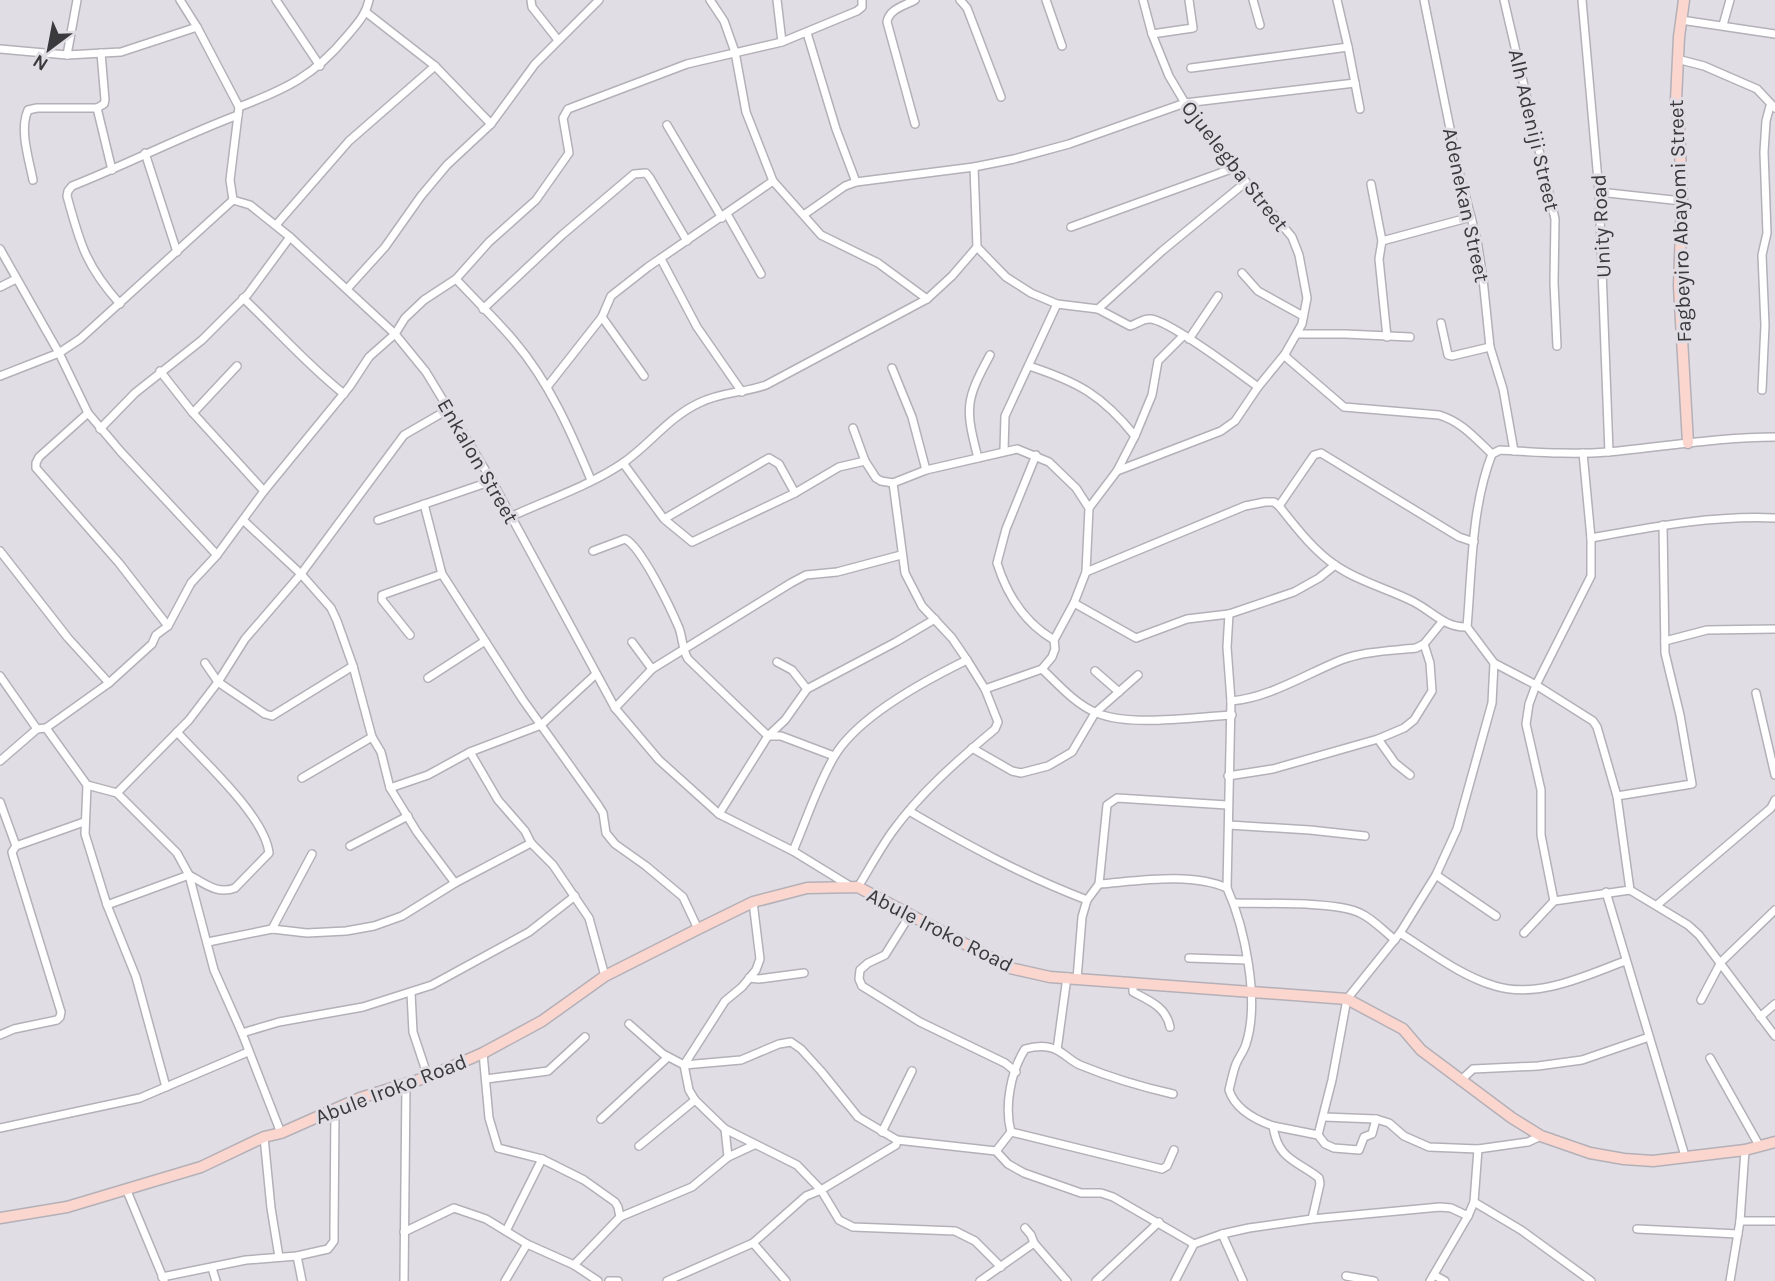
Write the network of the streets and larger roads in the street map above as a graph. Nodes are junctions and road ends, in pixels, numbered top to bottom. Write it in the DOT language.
graph roads {
  1 [pos="77,0"];
  2 [pos="180,0"];
  3 [pos="276,0"];
  4 [pos="369,0"];
  5 [pos="531,0"];
  6 [pos="599,0"];
  7 [pos="710,0"];
  8 [pos="777,0"];
  9 [pos="862,0"];
  10 [pos="915,0"];
  11 [pos="960,0"];
  12 [pos="1046,0"];
  13 [pos="1143,0"];
  14 [pos="1189,0"];
  15 [pos="1253,0"];
  16 [pos="1337,0"];
  17 [pos="1424,0"];
  18 [pos="1504,0"];
  19 [pos="1582,0"];
  20 [pos="1684,0"];
  21 [pos="1730,0"];
  22 [pos="367,13"];
  23 [pos="1681,20"];
  24 [pos="1259,25"];
  25 [pos="1723,25"];
  26 [pos="197,27"];
  27 [pos="807,33"];
  28 [pos="1152,34"];
  29 [pos="1775,34"];
  30 [pos="558,40"];
  31 [pos="782,42"];
  32 [pos="1062,46"];
  33 [pos="1348,47"];
  34 [pos="0,49"];
  35 [pos="735,52"];
  36 [pos="101,54"];
  37 [pos="67,55"];
  38 [pos="1677,59"];
  39 [pos="320,66"];
  40 [pos="435,66"];
  41 [pos="1191,68"];
  42 [pos="1355,83"];
  43 [pos="1001,97"];
  44 [pos="1185,103"];
  45 [pos="1773,107"];
  46 [pos="97,108"];
  47 [pos="1360,109"];
  48 [pos="239,111"];
  49 [pos="491,124"];
  50 [pos="915,124"];
  51 [pos="667,125"];
  52 [pos="145,153"];
  53 [pos="974,167"];
  54 [pos="1234,168"];
  55 [pos="113,170"];
  56 [pos="33,180"];
  57 [pos="773,181"];
  58 [pos="856,182"];
  59 [pos="1246,182"];
  60 [pos="1371,184"];
  61 [pos="1599,192"];
  62 [pos="233,200"];
  63 [pos="1682,201"];
  64 [pos="805,214"];
  65 [pos="724,216"];
  66 [pos="1471,217"];
  67 [pos="276,225"];
  68 [pos="1071,227"];
  69 [pos="290,237"];
  70 [pos="687,241"];
  71 [pos="1382,241"];
  72 [pos="977,247"];
  73 [pos="0,249"];
  74 [pos="177,252"];
  75 [pos="661,259"];
  76 [pos="761,274"];
  77 [pos="1242,274"];
  78 [pos="16,279"];
  79 [pos="456,279"];
  80 [pos="0,287"];
  81 [pos="347,289"];
  82 [pos="1218,296"];
  83 [pos="243,298"];
  84 [pos="927,299"];
  85 [pos="120,304"];
  86 [pos="1057,304"];
  87 [pos="483,309"];
  88 [pos="1098,309"];
  89 [pos="1303,316"];
  90 [pos="602,317"];
  91 [pos="1441,323"];
  92 [pos="395,334"];
  93 [pos="1297,334"];
  94 [pos="1387,337"];
  95 [pos="1409,337"];
  96 [pos="1186,338"];
  97 [pos="1557,346"];
  98 [pos="1490,347"];
  99 [pos="59,353"];
  100 [pos="1285,354"];
  101 [pos="990,355"];
  102 [pos="1775,358"];
  103 [pos="1765,359"];
  104 [pos="237,366"];
  105 [pos="1029,366"];
  106 [pos="892,368"];
  107 [pos="160,371"];
  108 [pos="0,376"];
  109 [pos="644,376"];
  110 [pos="547,387"];
  111 [pos="1258,387"];
  112 [pos="1762,390"];
  113 [pos="742,392"];
  114 [pos="344,394"];
  115 [pos="449,409"];
  116 [pos="193,412"];
  117 [pos="88,413"];
  118 [pos="853,428"];
  119 [pos="100,429"];
  120 [pos="1135,436"];
  121 [pos="1775,437"];
  122 [pos="1688,443"];
  123 [pos="1004,450"];
  124 [pos="1514,451"];
  125 [pos="1609,452"];
  126 [pos="1583,453"];
  127 [pos="1492,454"];
  128 [pos="1036,455"];
  129 [pos="978,458"];
  130 [pos="865,461"];
  131 [pos="623,463"];
  132 [pos="926,470"];
  133 [pos="1117,471"];
  134 [pos="492,481"];
  135 [pos="591,481"];
  136 [pos="893,483"];
  137 [pos="264,491"];
  138 [pos="795,493"];
  139 [pos="424,504"];
  140 [pos="1279,506"];
  141 [pos="1089,508"];
  142 [pos="510,517"];
  143 [pos="1775,518"];
  144 [pos="664,519"];
  145 [pos="243,520"];
  146 [pos="378,520"];
  147 [pos="1663,525"];
  148 [pos="1591,538"];
  149 [pos="1474,542"];
  150 [pos="0,551"];
  151 [pos="593,551"];
  152 [pos="217,555"];
  153 [pos="901,555"];
  154 [pos="1335,565"];
  155 [pos="1086,572"];
  156 [pos="301,574"];
  157 [pos="442,574"];
  158 [pos="1074,603"];
  159 [pos="1229,614"];
  160 [pos="935,619"];
  161 [pos="1442,622"];
  162 [pos="167,626"];
  163 [pos="1467,627"];
  164 [pos="1775,629"];
  165 [pos="410,635"];
  166 [pos="1054,640"];
  167 [pos="485,641"];
  168 [pos="1665,641"];
  169 [pos="632,642"];
  170 [pos="1424,644"];
  171 [pos="683,650"];
  172 [pos="967,660"];
  173 [pos="777,662"];
  174 [pos="205,663"];
  175 [pos="1494,663"];
  176 [pos="353,666"];
  177 [pos="652,669"];
  178 [pos="1042,669"];
  179 [pos="1095,671"];
  180 [pos="596,674"];
  181 [pos="1138,675"];
  182 [pos="0,676"];
  183 [pos="428,678"];
  184 [pos="218,682"];
  185 [pos="109,683"];
  186 [pos="1535,685"];
  187 [pos="807,688"];
  188 [pos="985,689"];
  189 [pos="1119,692"];
  190 [pos="1756,693"];
  191 [pos="1231,701"];
  192 [pos="615,708"];
  193 [pos="1095,713"];
  194 [pos="1232,715"];
  195 [pos="541,725"];
  196 [pos="42,728"];
  197 [pos="177,732"];
  198 [pos="768,736"];
  199 [pos="372,737"];
  200 [pos="1378,739"];
  201 [pos="972,748"];
  202 [pos="470,752"];
  203 [pos="834,756"];
  204 [pos="0,761"];
  205 [pos="1410,775"];
  206 [pos="1775,775"];
  207 [pos="1228,776"];
  208 [pos="302,778"];
  209 [pos="86,785"];
  210 [pos="390,788"];
  211 [pos="117,793"];
  212 [pos="1617,796"];
  213 [pos="1775,800"];
  214 [pos="0,802"];
  215 [pos="1227,805"];
  216 [pos="1773,809"];
  217 [pos="909,811"];
  218 [pos="719,814"];
  219 [pos="408,816"];
  220 [pos="84,822"];
  221 [pos="1228,825"];
  222 [pos="1365,836"];
  223 [pos="531,843"];
  224 [pos="16,846"];
  225 [pos="350,846"];
  226 [pos="793,851"];
  227 [pos="312,854"];
  228 [pos="189,875"];
  229 [pos="1436,875"];
  230 [pos="455,883"];
  231 [pos="1099,884"];
  232 [pos="854,887"];
  233 [pos="1227,888"];
  234 [pos="1630,890"];
  235 [pos="1606,892"];
  236 [pos="575,896"];
  237 [pos="1087,900"];
  238 [pos="1554,901"];
  239 [pos="753,902"];
  240 [pos="1234,903"];
  241 [pos="107,905"];
  242 [pos="1657,905"];
  243 [pos="1775,910"];
  244 [pos="910,915"];
  245 [pos="1496,916"];
  246 [pos="272,929"];
  247 [pos="698,929"];
  248 [pos="1524,933"];
  249 [pos="1398,937"];
  250 [pos="208,942"];
  251 [pos="1189,958"];
  252 [pos="1247,960"];
  253 [pos="1625,961"];
  254 [pos="1721,962"];
  255 [pos="804,973"];
  256 [pos="605,976"];
  257 [pos="749,978"];
  258 [pos="1072,978"];
  259 [pos="1133,984"];
  260 [pos="411,993"];
  261 [pos="1251,993"];
  262 [pos="1347,999"];
  263 [pos="1701,1000"];
  264 [pos="1775,1004"];
  265 [pos="1760,1017"];
  266 [pos="629,1024"];
  267 [pos="1170,1027"];
  268 [pos="242,1033"];
  269 [pos="0,1035"];
  270 [pos="1775,1036"];
  271 [pos="585,1037"];
  272 [pos="1649,1037"];
  273 [pos="1057,1050"];
  274 [pos="248,1052"];
  275 [pos="483,1053"];
  276 [pos="668,1057"];
  277 [pos="1020,1057"];
  278 [pos="1710,1058"];
  279 [pos="1006,1063"];
  280 [pos="684,1065"];
  281 [pos="912,1072"];
  282 [pos="1016,1072"];
  283 [pos="428,1077"];
  284 [pos="486,1079"];
  285 [pos="1460,1081"];
  286 [pos="406,1084"];
  287 [pos="166,1087"];
  288 [pos="1173,1094"];
  289 [pos="695,1100"];
  290 [pos="335,1109"];
  291 [pos="1324,1117"];
  292 [pos="601,1119"];
  293 [pos="1376,1119"];
  294 [pos="1273,1126"];
  295 [pos="0,1128"];
  296 [pos="725,1129"];
  297 [pos="882,1132"];
  298 [pos="1011,1132"];
  299 [pos="281,1133"];
  300 [pos="1318,1135"];
  301 [pos="1541,1136"];
  302 [pos="264,1137"];
  303 [pos="897,1140"];
  304 [pos="1775,1142"];
  305 [pos="754,1145"];
  306 [pos="639,1146"];
  307 [pos="1760,1147"];
  308 [pos="1478,1149"];
  309 [pos="1174,1150"];
  310 [pos="1745,1150"];
  311 [pos="996,1151"];
  312 [pos="728,1157"];
  313 [pos="1685,1157"];
  314 [pos="542,1158"];
  315 [pos="821,1190"];
  316 [pos="127,1191"];
  317 [pos="1474,1202"];
  318 [pos="1468,1216"];
  319 [pos="620,1217"];
  320 [pos="0,1218"];
  321 [pos="1312,1219"];
  322 [pos="1740,1221"];
  323 [pos="1775,1221"];
  324 [pos="1158,1222"];
  325 [pos="1025,1228"];
  326 [pos="1637,1229"];
  327 [pos="506,1231"];
  328 [pos="404,1232"];
  329 [pos="1222,1234"];
  330 [pos="1738,1234"];
  331 [pos="753,1243"];
  332 [pos="1034,1243"];
  333 [pos="527,1244"];
  334 [pos="1194,1244"];
  335 [pos="297,1256"];
  336 [pos="279,1257"];
  337 [pos="574,1265"];
  338 [pos="1001,1267"];
  339 [pos="212,1268"];
  340 [pos="1346,1276"];
  341 [pos="1432,1278"];
  342 [pos="163,1279"];
  343 [pos="216,1281"];
  344 [pos="302,1281"];
  345 [pos="404,1281"];
  346 [pos="505,1281"];
  347 [pos="598,1281"];
  348 [pos="609,1281"];
  349 [pos="618,1281"];
  350 [pos="667,1281"];
  351 [pos="786,1281"];
  352 [pos="981,1281"];
  353 [pos="1067,1281"];
  354 [pos="1096,1281"];
  355 [pos="1175,1281"];
  356 [pos="1243,1281"];
  357 [pos="1374,1281"];
  358 [pos="1445,1281"];
  359 [pos="1591,1281"];
  360 [pos="1730,1281"];
  1 -- 37 [label="street"];
  2 -- 26 [label="street"];
  3 -- 39 [label="street"];
  4 -- 22 [label="street"];
  5 -- 30 [label="street"];
  6 -- 30 [label="street"];
  7 -- 35 [label="street"];
  8 -- 31 [label="street"];
  9 -- 27 [label="street"];
  10 -- 50 [label="street"];
  11 -- 43 [label="street"];
  12 -- 32 [label="street"];
  13 -- 28 [label="street, Ojuelegba Street"];
  14 -- 28 [label="street"];
  15 -- 24 [label="street"];
  16 -- 33 [label="street"];
  17 -- 66 [label="street, Adenekan Street"];
  18 -- 97 [label="street, Alh Adeniji Street"];
  19 -- 61 [label="street, Unity Road"];
  20 -- 23 [label="street, Fagbeyiro Abayomi Street"];
  21 -- 25 [label="street"];
  22 -- 39 [label="street"];
  22 -- 40 [label="street"];
  23 -- 25 [label="street"];
  23 -- 38 [label="street, Fagbeyiro Abayomi Street"];
  25 -- 29 [label="street"];
  26 -- 36 [label="street"];
  26 -- 48 [label="street"];
  27 -- 31 [label="street"];
  27 -- 58 [label="street"];
  28 -- 44 [label="street, Ojuelegba Street"];
  30 -- 49 [label="street"];
  31 -- 35 [label="street"];
  33 -- 41 [label="street"];
  33 -- 42 [label="street"];
  34 -- 37 [label="street"];
  35 -- 57 [label="street"];
  35 -- 79 [label="street"];
  36 -- 37 [label="street"];
  36 -- 46 [label="street"];
  38 -- 45 [label="street"];
  38 -- 63 [label="street, Fagbeyiro Abayomi Street"];
  39 -- 48 [label="street"];
  40 -- 49 [label="street"];
  40 -- 67 [label="street"];
  42 -- 44 [label="street"];
  42 -- 47 [label="street"];
  44 -- 53 [label="street"];
  44 -- 54 [label="street, Ojuelegba Street"];
  45 -- 103 [label="street"];
  46 -- 55 [label="street"];
  46 -- 56 [label="street"];
  48 -- 52 [label="street"];
  48 -- 62 [label="street"];
  49 -- 81 [label="street"];
  51 -- 65 [label="street"];
  52 -- 55 [label="street"];
  52 -- 74 [label="street"];
  53 -- 58 [label="street"];
  53 -- 72 [label="street"];
  54 -- 59 [label="street, Ojuelegba Street"];
  54 -- 68 [label="street"];
  55 -- 85 [label="street"];
  57 -- 64 [label="street"];
  57 -- 65 [label="street"];
  58 -- 64 [label="street"];
  59 -- 88 [label="street"];
  59 -- 89 [label="street, Ojuelegba Street"];
  60 -- 71 [label="street"];
  61 -- 63 [label="street"];
  61 -- 125 [label="street, Unity Road"];
  62 -- 67 [label="street, Enkalon Street"];
  62 -- 74 [label="street"];
  63 -- 122 [label="street, Fagbeyiro Abayomi Street"];
  64 -- 84 [label="street"];
  65 -- 70 [label="street"];
  65 -- 76 [label="street"];
  66 -- 71 [label="street"];
  66 -- 98 [label="street, Adenekan Street"];
  67 -- 69 [label="street, Enkalon Street"];
  69 -- 81 [label="street, Enkalon Street"];
  69 -- 83 [label="street"];
  70 -- 75 [label="street"];
  70 -- 87 [label="street"];
  71 -- 94 [label="street"];
  72 -- 84 [label="street"];
  72 -- 86 [label="street"];
  73 -- 78 [label="street"];
  74 -- 85 [label="street"];
  75 -- 90 [label="street"];
  75 -- 113 [label="street"];
  77 -- 89 [label="street"];
  78 -- 80 [label="street"];
  78 -- 99 [label="street"];
  79 -- 87 [label="street"];
  79 -- 92 [label="street"];
  81 -- 92 [label="street, Enkalon Street"];
  82 -- 96 [label="street"];
  83 -- 107 [label="street"];
  83 -- 114 [label="street"];
  84 -- 113 [label="street"];
  85 -- 99 [label="street"];
  86 -- 88 [label="street"];
  86 -- 105 [label="street"];
  87 -- 110 [label="street"];
  88 -- 96 [label="street"];
  89 -- 93 [label="street, Ojuelegba Street"];
  90 -- 109 [label="street"];
  90 -- 110 [label="street"];
  91 -- 98 [label="street"];
  92 -- 114 [label="street"];
  92 -- 115 [label="street, Enkalon Street"];
  93 -- 94 [label="street"];
  93 -- 100 [label="street, Ojuelegba Street"];
  94 -- 95 [label="street"];
  96 -- 111 [label="street"];
  96 -- 120 [label="street"];
  98 -- 124 [label="street, Adenekan Street"];
  99 -- 108 [label="street"];
  99 -- 117 [label="street"];
  100 -- 111 [label="street"];
  100 -- 127 [label="street"];
  101 -- 129 [label="street"];
  102 -- 103 [label="street"];
  103 -- 112 [label="street"];
  104 -- 116 [label="street"];
  105 -- 120 [label="street"];
  105 -- 123 [label="street"];
  106 -- 132 [label="street"];
  107 -- 116 [label="street"];
  107 -- 119 [label="street"];
  110 -- 135 [label="street"];
  111 -- 133 [label="street"];
  113 -- 131 [label="street"];
  114 -- 137 [label="street"];
  115 -- 134 [label="street, Enkalon Street"];
  115 -- 156 [label="street"];
  116 -- 137 [label="street"];
  117 -- 119 [label="street"];
  117 -- 162 [label="street"];
  118 -- 130 [label="street"];
  119 -- 152 [label="street"];
  120 -- 133 [label="street"];
  121 -- 122 [label="street"];
  122 -- 125 [label="street"];
  123 -- 128 [label="street"];
  123 -- 129 [label="street"];
  124 -- 126 [label="street"];
  124 -- 127 [label="street"];
  125 -- 126 [label="street"];
  126 -- 148 [label="street"];
  127 -- 149 [label="street"];
  128 -- 141 [label="street"];
  128 -- 166 [label="street"];
  129 -- 132 [label="street"];
  130 -- 136 [label="street"];
  130 -- 138 [label="street"];
  131 -- 135 [label="street"];
  131 -- 144 [label="street"];
  132 -- 136 [label="street"];
  133 -- 141 [label="street"];
  134 -- 139 [label="street"];
  134 -- 142 [label="street, Enkalon Street"];
  135 -- 142 [label="street"];
  136 -- 153 [label="street"];
  137 -- 145 [label="street"];
  138 -- 144 [label="street"];
  138 -- 144 [label="street"];
  139 -- 146 [label="street"];
  139 -- 157 [label="street"];
  140 -- 149 [label="street"];
  140 -- 154 [label="street"];
  140 -- 155 [label="street"];
  141 -- 155 [label="street"];
  142 -- 180 [label="street, Enkalon Street"];
  143 -- 147 [label="street"];
  145 -- 152 [label="street"];
  145 -- 156 [label="street"];
  147 -- 148 [label="street"];
  147 -- 168 [label="street"];
  148 -- 186 [label="street"];
  149 -- 163 [label="street"];
  150 -- 185 [label="street"];
  151 -- 171 [label="street"];
  152 -- 162 [label="street"];
  153 -- 160 [label="street"];
  153 -- 171 [label="street"];
  154 -- 159 [label="street"];
  154 -- 161 [label="street"];
  155 -- 158 [label="street"];
  156 -- 176 [label="street"];
  156 -- 184 [label="street"];
  157 -- 165 [label="street"];
  157 -- 167 [label="street"];
  158 -- 159 [label="street"];
  158 -- 166 [label="street"];
  159 -- 191 [label="street"];
  160 -- 172 [label="street"];
  160 -- 187 [label="street"];
  161 -- 163 [label="street"];
  161 -- 170 [label="street"];
  162 -- 185 [label="street"];
  163 -- 175 [label="street"];
  164 -- 168 [label="street"];
  166 -- 178 [label="street"];
  167 -- 183 [label="street"];
  167 -- 195 [label="street"];
  168 -- 212 [label="street"];
  169 -- 177 [label="street"];
  170 -- 191 [label="street"];
  170 -- 200 [label="street"];
  171 -- 177 [label="street"];
  171 -- 198 [label="street"];
  172 -- 188 [label="street"];
  172 -- 203 [label="street"];
  173 -- 187 [label="street"];
  174 -- 184 [label="street"];
  175 -- 186 [label="street"];
  175 -- 229 [label="street"];
  176 -- 184 [label="street"];
  176 -- 199 [label="street"];
  177 -- 192 [label="street"];
  178 -- 188 [label="street"];
  178 -- 193 [label="street"];
  179 -- 189 [label="street"];
  180 -- 192 [label="street, Enkalon Street"];
  180 -- 195 [label="street"];
  181 -- 189 [label="street"];
  182 -- 196 [label="street"];
  184 -- 197 [label="street"];
  185 -- 196 [label="street"];
  186 -- 212 [label="street"];
  186 -- 238 [label="street"];
  187 -- 198 [label="street"];
  188 -- 201 [label="street"];
  189 -- 193 [label="street"];
  190 -- 206 [label="street"];
  191 -- 194 [label="street"];
  192 -- 218 [label="street, Enkalon Street"];
  193 -- 194 [label="street"];
  193 -- 201 [label="street"];
  194 -- 207 [label="street"];
  195 -- 202 [label="street"];
  195 -- 247 [label="street"];
  196 -- 204 [label="street"];
  196 -- 209 [label="street"];
  197 -- 211 [label="street"];
  197 -- 228 [label="street"];
  198 -- 203 [label="street"];
  198 -- 218 [label="street"];
  199 -- 208 [label="street"];
  199 -- 210 [label="street"];
  200 -- 205 [label="street"];
  200 -- 207 [label="street"];
  201 -- 217 [label="street"];
  202 -- 210 [label="street"];
  202 -- 223 [label="street"];
  203 -- 226 [label="street"];
  207 -- 215 [label="street"];
  209 -- 211 [label="street"];
  209 -- 220 [label="street"];
  210 -- 219 [label="street"];
  211 -- 228 [label="street"];
  212 -- 234 [label="street"];
  213 -- 216 [label="street"];
  214 -- 224 [label="street"];
  215 -- 221 [label="street"];
  215 -- 231 [label="street"];
  216 -- 242 [label="street"];
  217 -- 232 [label="street"];
  217 -- 237 [label="street"];
  218 -- 226 [label="street, Enkalon Street"];
  219 -- 225 [label="street"];
  219 -- 230 [label="street"];
  220 -- 224 [label="street"];
  220 -- 241 [label="street"];
  221 -- 222 [label="street"];
  221 -- 233 [label="street"];
  223 -- 230 [label="street"];
  223 -- 236 [label="street"];
  224 -- 269 [label="street"];
  226 -- 232 [label="street, Enkalon Street"];
  227 -- 246 [label="street"];
  228 -- 241 [label="street"];
  228 -- 250 [label="street"];
  229 -- 245 [label="street"];
  229 -- 249 [label="street"];
  230 -- 246 [label="street"];
  231 -- 233 [label="street"];
  231 -- 237 [label="street"];
  232 -- 239 [label="street, Abule Iroko Road"];
  232 -- 244 [label="street, Abule Iroko Road"];
  233 -- 240 [label="street"];
  234 -- 235 [label="street"];
  234 -- 242 [label="street"];
  235 -- 238 [label="street"];
  235 -- 253 [label="street"];
  236 -- 256 [label="street"];
  236 -- 260 [label="street"];
  237 -- 258 [label="street"];
  238 -- 248 [label="street"];
  239 -- 247 [label="street, Abule Iroko Road"];
  239 -- 257 [label="street"];
  240 -- 249 [label="street"];
  240 -- 252 [label="street"];
  241 -- 287 [label="street"];
  242 -- 254 [label="street"];
  243 -- 254 [label="street"];
  244 -- 258 [label="street, Abule Iroko Road"];
  244 -- 279 [label="street"];
  246 -- 250 [label="street"];
  247 -- 256 [label="street, Abule Iroko Road"];
  249 -- 253 [label="street"];
  249 -- 262 [label="street"];
  250 -- 268 [label="street"];
  251 -- 252 [label="street"];
  252 -- 261 [label="street"];
  253 -- 272 [label="street"];
  254 -- 263 [label="street"];
  254 -- 265 [label="street"];
  255 -- 257 [label="street"];
  256 -- 275 [label="street, Abule Iroko Road"];
  257 -- 280 [label="street"];
  258 -- 259 [label="street, Abule Iroko Road"];
  258 -- 273 [label="street"];
  259 -- 261 [label="street, Abule Iroko Road"];
  259 -- 267 [label="street"];
  260 -- 268 [label="street"];
  260 -- 283 [label="street"];
  261 -- 262 [label="street, Abule Iroko Road"];
  261 -- 294 [label="street"];
  262 -- 285 [label="street, Abule Iroko Road"];
  262 -- 291 [label="street"];
  264 -- 265 [label="street"];
  265 -- 270 [label="street"];
  266 -- 276 [label="street"];
  268 -- 274 [label="street"];
  271 -- 284 [label="street"];
  272 -- 285 [label="street"];
  272 -- 313 [label="street"];
  273 -- 277 [label="street"];
  273 -- 288 [label="street"];
  274 -- 287 [label="street"];
  274 -- 299 [label="street"];
  275 -- 283 [label="street, Abule Iroko Road"];
  275 -- 284 [label="street"];
  276 -- 280 [label="street"];
  276 -- 292 [label="street"];
  277 -- 279 [label="street"];
  277 -- 282 [label="street"];
  278 -- 307 [label="street"];
  279 -- 282 [label="street"];
  280 -- 289 [label="street"];
  280 -- 297 [label="street"];
  281 -- 297 [label="street"];
  282 -- 298 [label="street"];
  283 -- 286 [label="street, Abule Iroko Road"];
  284 -- 314 [label="street"];
  285 -- 301 [label="street, Abule Iroko Road"];
  286 -- 290 [label="street, Abule Iroko Road"];
  286 -- 328 [label="street"];
  287 -- 295 [label="street"];
  289 -- 296 [label="street"];
  289 -- 306 [label="street"];
  290 -- 299 [label="street, Abule Iroko Road"];
  290 -- 335 [label="street"];
  291 -- 293 [label="street"];
  291 -- 300 [label="street"];
  293 -- 300 [label="street"];
  293 -- 308 [label="street"];
  294 -- 300 [label="street"];
  294 -- 321 [label="street"];
  296 -- 305 [label="street"];
  296 -- 312 [label="street"];
  297 -- 303 [label="street"];
  298 -- 309 [label="street"];
  298 -- 311 [label="street"];
  299 -- 302 [label="street, Abule Iroko Road"];
  301 -- 308 [label="street"];
  301 -- 313 [label="street, Abule Iroko Road"];
  302 -- 316 [label="street, Abule Iroko Road"];
  302 -- 336 [label="street"];
  303 -- 311 [label="street"];
  303 -- 315 [label="street"];
  304 -- 307 [label="street, Abule Iroko Road"];
  305 -- 312 [label="street"];
  305 -- 315 [label="street"];
  307 -- 310 [label="street, Abule Iroko Road"];
  308 -- 317 [label="street"];
  310 -- 313 [label="street, Abule Iroko Road"];
  310 -- 322 [label="street"];
  311 -- 324 [label="street"];
  312 -- 319 [label="street"];
  314 -- 319 [label="street"];
  314 -- 327 [label="street"];
  315 -- 331 [label="street"];
  315 -- 338 [label="street"];
  316 -- 320 [label="street, Abule Iroko Road"];
  316 -- 342 [label="street"];
  317 -- 318 [label="street"];
  317 -- 359 [label="street"];
  318 -- 321 [label="street"];
  318 -- 341 [label="street"];
  319 -- 337 [label="street"];
  321 -- 329 [label="street"];
  322 -- 323 [label="street"];
  322 -- 330 [label="street"];
  324 -- 334 [label="street"];
  324 -- 354 [label="street"];
  325 -- 332 [label="street"];
  326 -- 330 [label="street"];
  327 -- 328 [label="street"];
  327 -- 333 [label="street"];
  328 -- 345 [label="street"];
  329 -- 334 [label="street"];
  329 -- 356 [label="street"];
  330 -- 360 [label="street"];
  331 -- 350 [label="street"];
  331 -- 351 [label="street"];
  332 -- 338 [label="street"];
  332 -- 353 [label="street"];
  333 -- 337 [label="street"];
  333 -- 346 [label="street"];
  334 -- 355 [label="street"];
  335 -- 336 [label="street"];
  335 -- 344 [label="street"];
  336 -- 339 [label="street"];
  337 -- 347 [label="street"];
  338 -- 352 [label="street"];
  339 -- 342 [label="street"];
  339 -- 343 [label="street"];
  340 -- 357 [label="street"];
  341 -- 358 [label="street"];
  348 -- 349 [label="street"];
}
